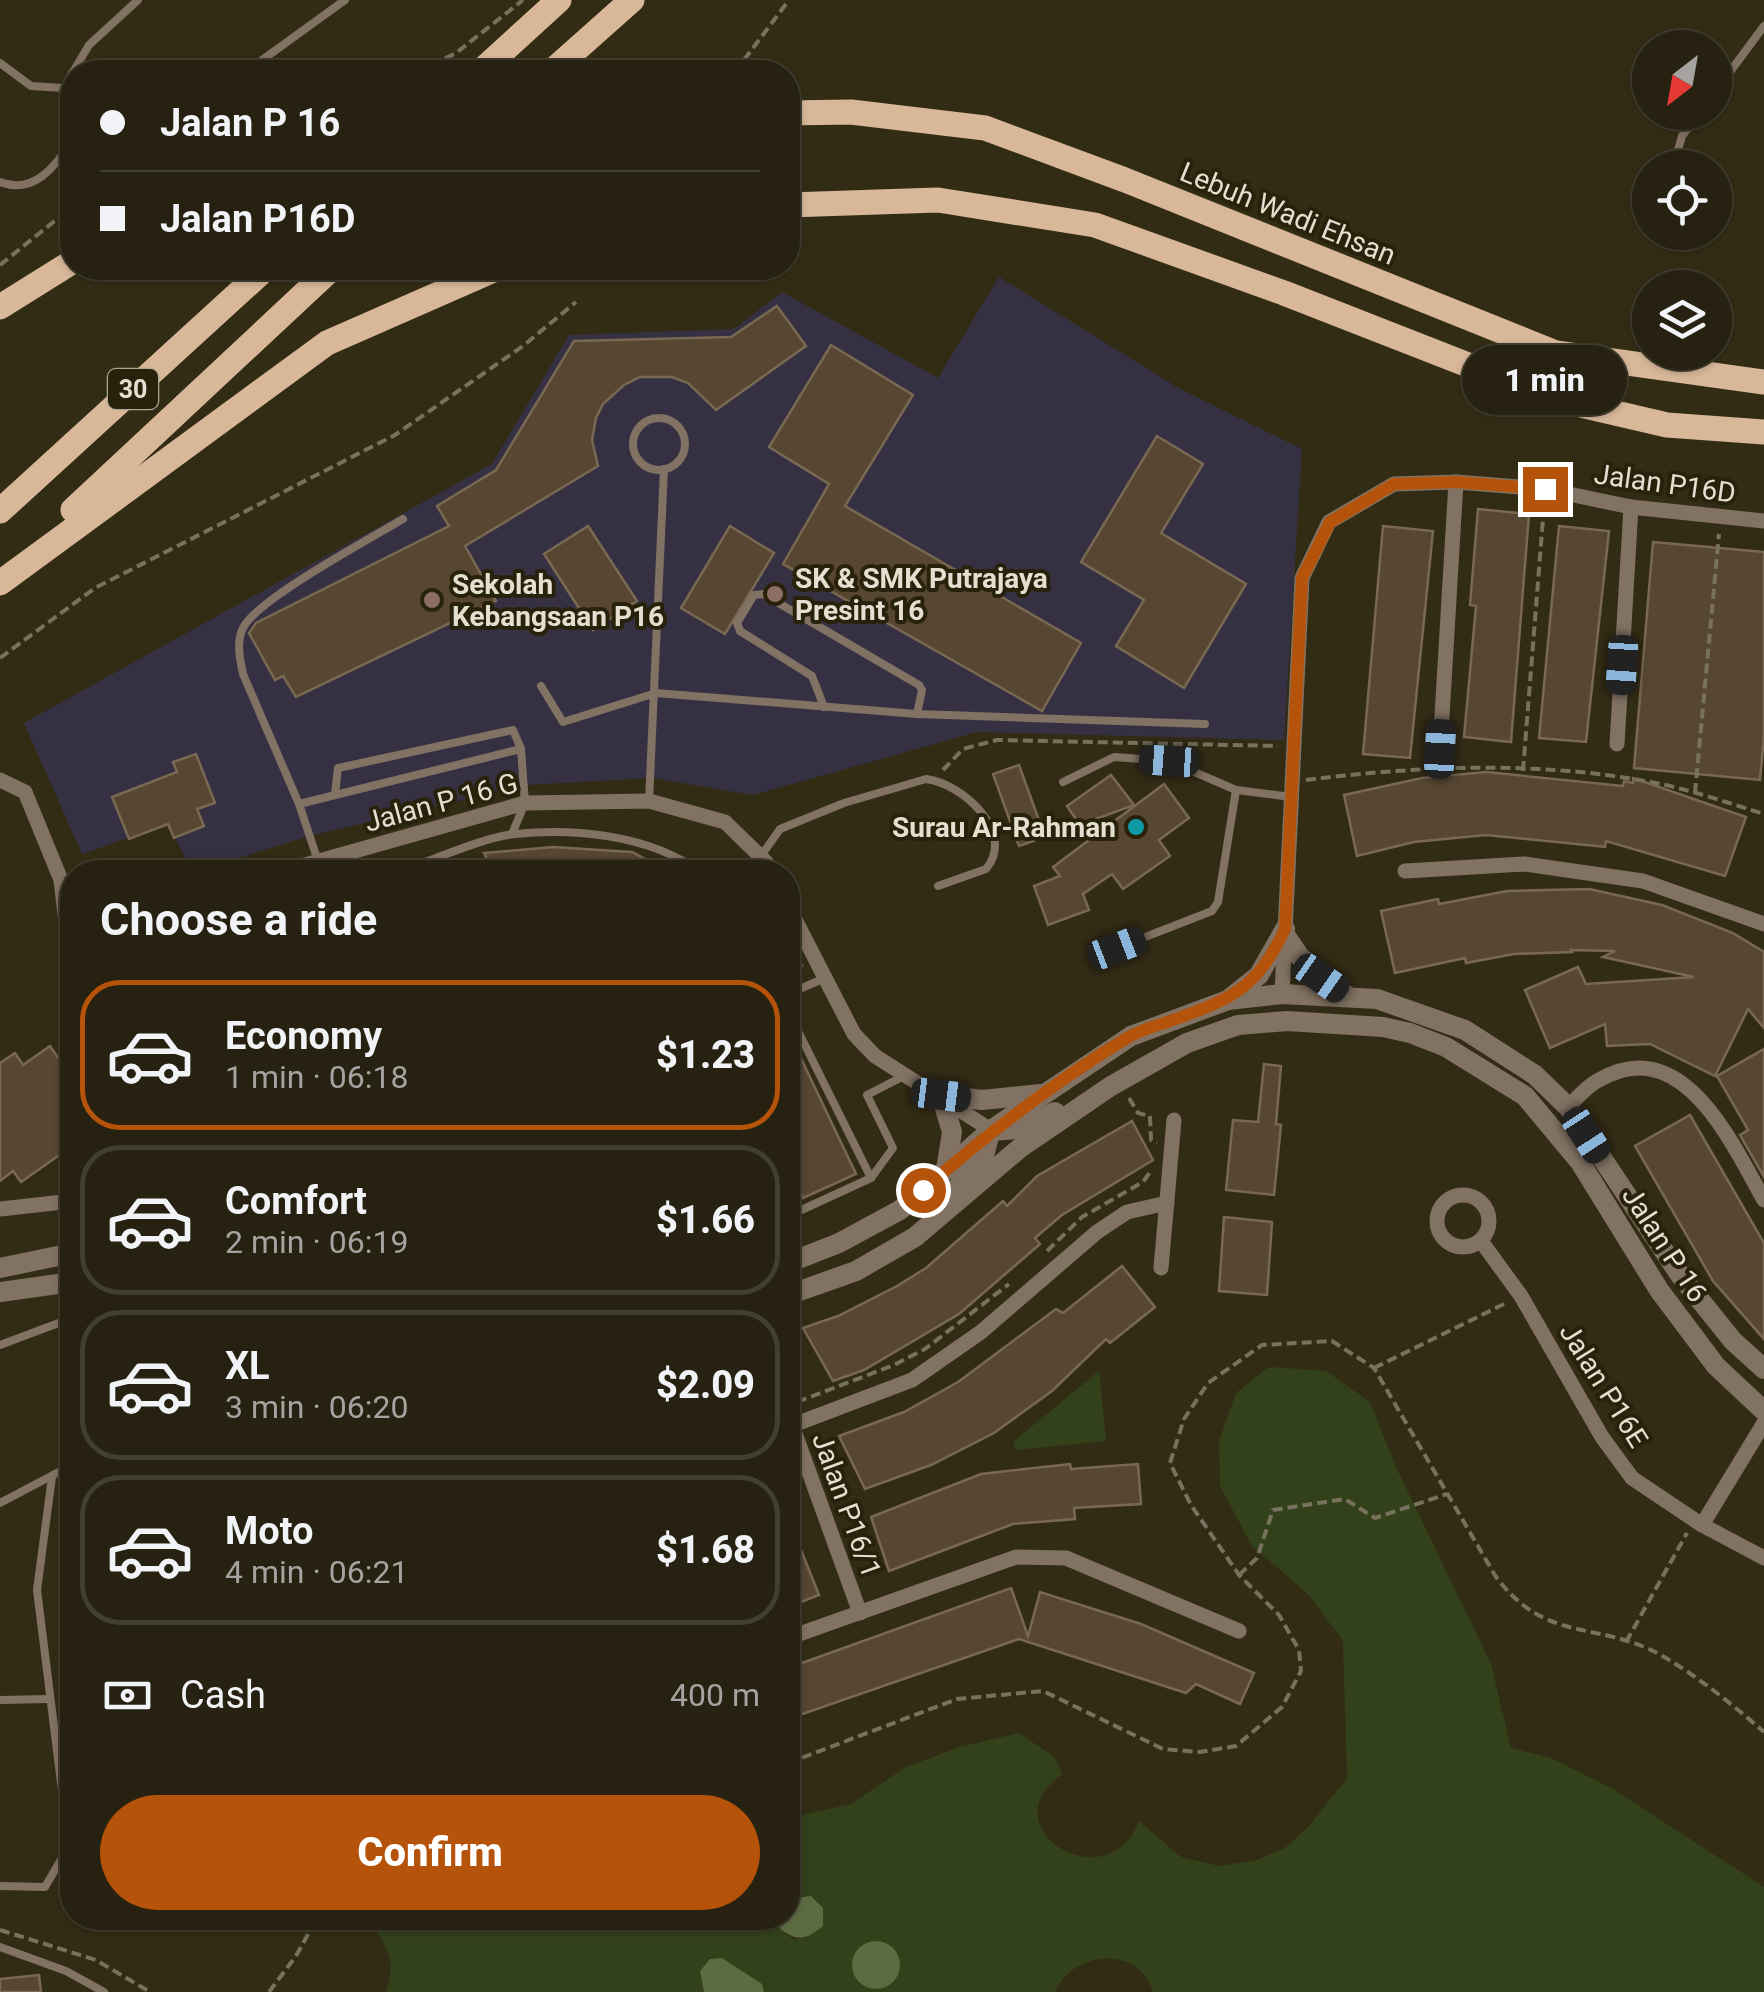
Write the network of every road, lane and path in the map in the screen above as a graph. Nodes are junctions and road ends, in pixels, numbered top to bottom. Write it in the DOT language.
graph roads {
  1 [pos="138,0"];
  2 [pos="345,0"];
  3 [pos="523,0"];
  4 [pos="559,0"];
  5 [pos="632,0"];
  6 [pos="789,0"];
  7 [pos="1764,26"];
  8 [pos="80,60"];
  9 [pos="261,60"];
  10 [pos="442,60"];
  11 [pos="493,60"];
  12 [pos="564,60"];
  13 [pos="743,60"];
  14 [pos="0,63"];
  15 [pos="1732,69"];
  16 [pos="60,88"];
  17 [pos="800,114"];
  18 [pos="60,154"];
  19 [pos="0,182"];
  20 [pos="800,205"];
  21 [pos="60,217"];
  22 [pos="0,265"];
  23 [pos="60,270"];
  24 [pos="253,280"];
  25 [pos="319,280"];
  26 [pos="470,280"];
  27 [pos="576,302"];
  28 [pos="0,308"];
  29 [pos="1764,382"];
  30 [pos="1764,432"];
  31 [pos="664,470"];
  32 [pos="1456,482"];
  33 [pos="1545,489"];
  34 [pos="1632,507"];
  35 [pos="0,511"];
  36 [pos="1720,516"];
  37 [pos="403,518"];
  38 [pos="1764,521"];
  39 [pos="0,581"];
  40 [pos="0,658"];
  41 [pos="541,686"];
  42 [pos="656,693"];
  43 [pos="824,706"];
  44 [pos="917,714"];
  45 [pos="1205,724"];
  46 [pos="1617,744"];
  47 [pos="521,749"];
  48 [pos="1440,749"];
  49 [pos="1523,770"];
  50 [pos="0,780"];
  51 [pos="1063,782"];
  52 [pos="1236,790"];
  53 [pos="1291,790"];
  54 [pos="1695,793"];
  55 [pos="335,794"];
  56 [pos="649,801"];
  57 [pos="526,803"];
  58 [pos="299,804"];
  59 [pos="1764,814"];
  60 [pos="512,834"];
  61 [pos="760,856"];
  62 [pos="318,860"];
  63 [pos="322,860"];
  64 [pos="433,860"];
  65 [pos="683,860"];
  66 [pos="763,860"];
  67 [pos="1404,871"];
  68 [pos="60,878"];
  69 [pos="938,886"];
  70 [pos="1762,917"];
  71 [pos="800,929"];
  72 [pos="1285,932"];
  73 [pos="1117,948"];
  74 [pos="825,978"];
  75 [pos="800,989"];
  76 [pos="1282,994"];
  77 [pos="1349,998"];
  78 [pos="1228,1000"];
  79 [pos="1331,1024"];
  80 [pos="1238,1025"];
  81 [pos="800,1036"];
  82 [pos="904,1076"];
  83 [pos="1115,1084"];
  84 [pos="1046,1093"];
  85 [pos="941,1095"];
  86 [pos="1568,1107"];
  87 [pos="1174,1120"];
  88 [pos="990,1130"];
  89 [pos="946,1170"];
  90 [pos="871,1178"];
  91 [pos="1764,1200"];
  92 [pos="1167,1202"];
  93 [pos="60,1203"];
  94 [pos="0,1209"];
  95 [pos="800,1211"];
  96 [pos="915,1237"];
  97 [pos="1480,1241"];
  98 [pos="1042,1255"];
  99 [pos="60,1256"];
  100 [pos="800,1258"];
  101 [pos="0,1268"];
  102 [pos="1161,1268"];
  103 [pos="1014,1280"];
  104 [pos="60,1284"];
  105 [pos="800,1291"];
  106 [pos="0,1292"];
  107 [pos="1521,1296"];
  108 [pos="60,1322"];
  109 [pos="0,1345"];
  110 [pos="1374,1368"];
  111 [pos="1764,1369"];
  112 [pos="800,1401"];
  113 [pos="1764,1412"];
  114 [pos="800,1418"];
  115 [pos="1764,1423"];
  116 [pos="800,1452"];
  117 [pos="60,1472"];
  118 [pos="52,1477"];
  119 [pos="1447,1494"];
  120 [pos="0,1503"];
  121 [pos="1698,1523"];
  122 [pos="1764,1558"];
  123 [pos="1239,1575"];
  124 [pos="860,1613"];
  125 [pos="1239,1631"];
  126 [pos="800,1634"];
  127 [pos="1626,1642"];
  128 [pos="0,1700"];
  129 [pos="48,1700"];
  130 [pos="1764,1732"];
  131 [pos="800,1758"];
  132 [pos="60,1780"];
  133 [pos="60,1861"];
  134 [pos="0,1886"];
  135 [pos="0,1930"];
  136 [pos="310,1930"];
  137 [pos="0,1946"];
  138 [pos="104,1992"];
  139 [pos="150,1992"];
  140 [pos="269,1992"];
  1 -- 8 [label="lane"];
  2 -- 9 [label="lane"];
  3 -- 10 [label="path"];
  4 -- 11 [label="main road"];
  5 -- 12 [label="main road"];
  6 -- 13 [label="path"];
  7 -- 15 [label="lane"];
  14 -- 16 [label="lane"];
  17 -- 29 [label="main road, Lebuh Wadi Ehsan"];
  18 -- 19 [label="lane"];
  20 -- 30 [label="main road"];
  21 -- 22 [label="path"];
  23 -- 28 [label="main road"];
  24 -- 35 [label="main road, 30"];
  25 -- 39 [label="main road"];
  26 -- 39 [label="main road"];
  27 -- 40 [label="path"];
  31 -- 31 [label="lane"];
  31 -- 42 [label="lane"];
  32 -- 33 [label="street, Jalan P16D"];
  32 -- 48 [label="street"];
  32 -- 53 [label="street, Jalan P16D"];
  33 -- 34 [label="street, Jalan P16D"];
  33 -- 49 [label="path"];
  34 -- 36 [label="street, Jalan P16D"];
  34 -- 46 [label="street"];
  36 -- 38 [label="street, Jalan P16D"];
  36 -- 54 [label="path"];
  37 -- 58 [label="lane"];
  41 -- 42 [label="lane"];
  42 -- 43 [label="lane"];
  42 -- 56 [label="lane"];
  43 -- 44 [label="lane"];
  43 -- 44 [label="lane"];
  44 -- 45 [label="lane"];
  47 -- 55 [label="lane"];
  47 -- 55 [label="lane"];
  47 -- 57 [label="lane"];
  49 -- 53 [label="path"];
  49 -- 54 [label="path"];
  50 -- 68 [label="street"];
  51 -- 52 [label="lane"];
  52 -- 53 [label="lane"];
  52 -- 73 [label="lane"];
  53 -- 72 [label="street, Jalan P16D"];
  54 -- 59 [label="path"];
  55 -- 58 [label="lane"];
  56 -- 57 [label="street, Jalan P 16 G"];
  56 -- 61 [label="street, Jalan P 16 G"];
  57 -- 60 [label="lane"];
  57 -- 63 [label="street, Jalan P 16 G"];
  58 -- 62 [label="lane"];
  60 -- 64 [label="lane"];
  60 -- 65 [label="lane"];
  61 -- 66 [label="street, Jalan P 16 G"];
  61 -- 69 [label="lane"];
  67 -- 70 [label="street"];
  71 -- 74 [label="street"];
  72 -- 76 [label="street, Jalan P16D"];
  72 -- 77 [label="street"];
  72 -- 78 [label="street"];
  74 -- 75 [label="lane"];
  74 -- 82 [label="street"];
  76 -- 77 [label="street, Jalan P 16"];
  76 -- 78 [label="street, Jalan P 16"];
  76 -- 79 [label="street"];
  76 -- 80 [label="street"];
  77 -- 86 [label="street, Jalan P 16"];
  78 -- 84 [label="street, Jalan P 16"];
  79 -- 80 [label="street, Jalan P 16"];
  79 -- 113 [label="street, Jalan P 16"];
  80 -- 83 [label="street, Jalan P 16"];
  81 -- 90 [label="lane"];
  82 -- 85 [label="street"];
  82 -- 90 [label="lane"];
  83 -- 88 [label="street"];
  83 -- 96 [label="street, Jalan P 16"];
  83 -- 98 [label="path"];
  84 -- 85 [label="street"];
  84 -- 88 [label="street, Jalan P 16"];
  85 -- 88 [label="street"];
  85 -- 89 [label="street"];
  86 -- 91 [label="street"];
  86 -- 111 [label="street, Jalan P 16"];
  87 -- 92 [label="street"];
  88 -- 89 [label="street, Jalan P 16"];
  88 -- 96 [label="street"];
  89 -- 100 [label="street, Jalan P 16"];
  90 -- 95 [label="lane"];
  92 -- 102 [label="street"];
  92 -- 114 [label="street"];
  93 -- 94 [label="street"];
  96 -- 105 [label="street, Jalan P 16"];
  97 -- 107 [label="street, Jalan P16E"];
  99 -- 101 [label="street"];
  103 -- 112 [label="path"];
  104 -- 106 [label="street"];
  107 -- 110 [label="path"];
  107 -- 121 [label="street, Jalan P16E"];
  108 -- 109 [label="lane"];
  110 -- 119 [label="path"];
  110 -- 123 [label="path"];
  115 -- 121 [label="street"];
  116 -- 124 [label="street, Jalan P16/1"];
  117 -- 118 [label="lane"];
  118 -- 120 [label="lane"];
  118 -- 129 [label="lane"];
  119 -- 123 [label="path"];
  119 -- 127 [label="path"];
  121 -- 122 [label="street, Jalan P16E"];
  121 -- 127 [label="path"];
  123 -- 131 [label="path"];
  124 -- 125 [label="street"];
  124 -- 126 [label="street"];
  127 -- 130 [label="path"];
  128 -- 129 [label="lane"];
  129 -- 132 [label="lane"];
  133 -- 134 [label="lane"];
  135 -- 139 [label="path"];
  136 -- 140 [label="path"];
  137 -- 138 [label="lane"];
}
